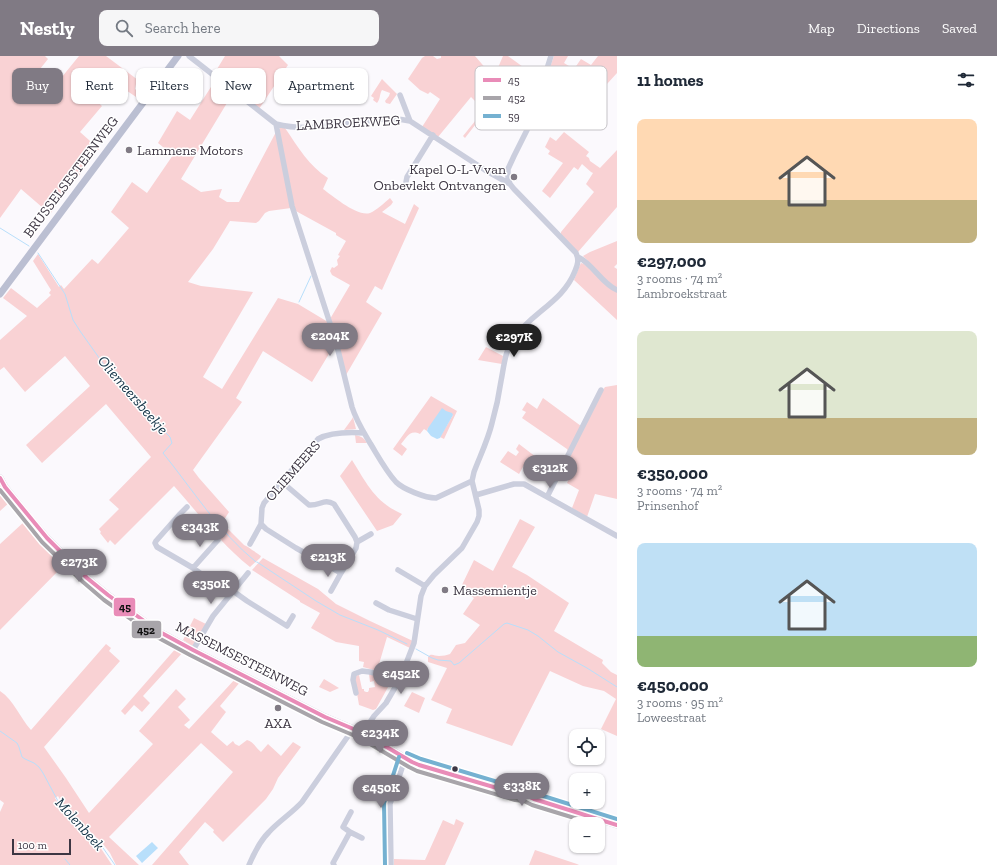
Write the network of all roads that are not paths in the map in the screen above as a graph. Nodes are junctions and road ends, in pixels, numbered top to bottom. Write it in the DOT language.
graph roads {
  1 [pos="178,56"];
  2 [pos="189,56"];
  3 [pos="551,56"];
  4 [pos="548,66"];
  5 [pos="400,95"];
  6 [pos="410,121"];
  7 [pos="276,124"];
  8 [pos="527,130"];
  9 [pos="433,135"];
  10 [pos="510,184"];
  11 [pos="405,187"];
  12 [pos="578,257"];
  13 [pos="617,290"];
  14 [pos="0,294"];
  15 [pos="601,390"];
  16 [pos="364,433"];
  17 [pos="0,478"];
  18 [pos="472,481"];
  19 [pos="282,482"];
  20 [pos="476,495"];
  21 [pos="548,497"];
  22 [pos="187,507"];
  23 [pos="261,524"];
  24 [pos="371,534"];
  25 [pos="617,536"];
  26 [pos="218,540"];
  27 [pos="357,542"];
  28 [pos="250,544"];
  29 [pos="193,568"];
  30 [pos="398,570"];
  31 [pos="248,573"];
  32 [pos="341,573"];
  33 [pos="425,586"];
  34 [pos="234,591"];
  35 [pos="331,591"];
  36 [pos="228,597"];
  37 [pos="376,603"];
  38 [pos="293,616"];
  39 [pos="417,619"];
  40 [pos="194,650"];
  41 [pos="400,678"];
  42 [pos="356,694"];
  43 [pos="353,729"];
  44 [pos="363,733"];
  45 [pos="405,759"];
  46 [pos="351,812"];
  47 [pos="617,825"];
  48 [pos="350,832"];
  49 [pos="362,838"];
  50 [pos="249,865"];
  51 [pos="334,865"];
  52 [pos="391,865"];
  1 -- 14 [label="main road, BRUSSELSESTEENWEG"];
  2 -- 7 [label="street, LAMBROEKWEG"];
  3 -- 4 [label="street"];
  5 -- 6 [label="street, LAMBROEKWEG"];
  6 -- 7 [label="street, LAMBROEKWEG"];
  6 -- 9 [label="street, LAMBROEKWEG"];
  7 -- 16 [label="street"];
  8 -- 10 [label="street"];
  9 -- 10 [label="street, LAMBROEKWEG"];
  9 -- 11 [label="street"];
  10 -- 12 [label="street"];
  12 -- 13 [label="street"];
  12 -- 18 [label="street"];
  15 -- 21 [label="street"];
  16 -- 18 [label="street"];
  16 -- 19 [label="street, OLIEMEERS"];
  17 -- 40 [label="main road, MASSEMSESTEENWEG"];
  18 -- 20 [label="street"];
  19 -- 23 [label="street, OLIEMEERS"];
  19 -- 27 [label="street"];
  20 -- 21 [label="street"];
  20 -- 33 [label="street"];
  21 -- 25 [label="street"];
  22 -- 29 [label="street"];
  23 -- 28 [label="street, OLIEMEERS"];
  23 -- 32 [label="street"];
  24 -- 27 [label="street"];
  26 -- 29 [label="street"];
  27 -- 32 [label="street"];
  29 -- 36 [label="street"];
  30 -- 33 [label="street"];
  31 -- 34 [label="street"];
  32 -- 35 [label="street"];
  33 -- 39 [label="street"];
  34 -- 36 [label="street"];
  34 -- 38 [label="street"];
  36 -- 40 [label="street"];
  37 -- 39 [label="street"];
  39 -- 41 [label="street"];
  40 -- 43 [label="main road, MASSEMSESTEENWEG"];
  41 -- 42 [label="street"];
  41 -- 44 [label="street"];
  43 -- 44 [label="main road, MASSEMSESTEENWEG"];
  43 -- 50 [label="street"];
  44 -- 45 [label="main road, MASSEMSESTEENWEG"];
  45 -- 47 [label="main road, MASSEMSESTEENWEG"];
  45 -- 52 [label="street"];
  46 -- 48 [label="street"];
  48 -- 49 [label="street"];
  48 -- 51 [label="street"];
}
